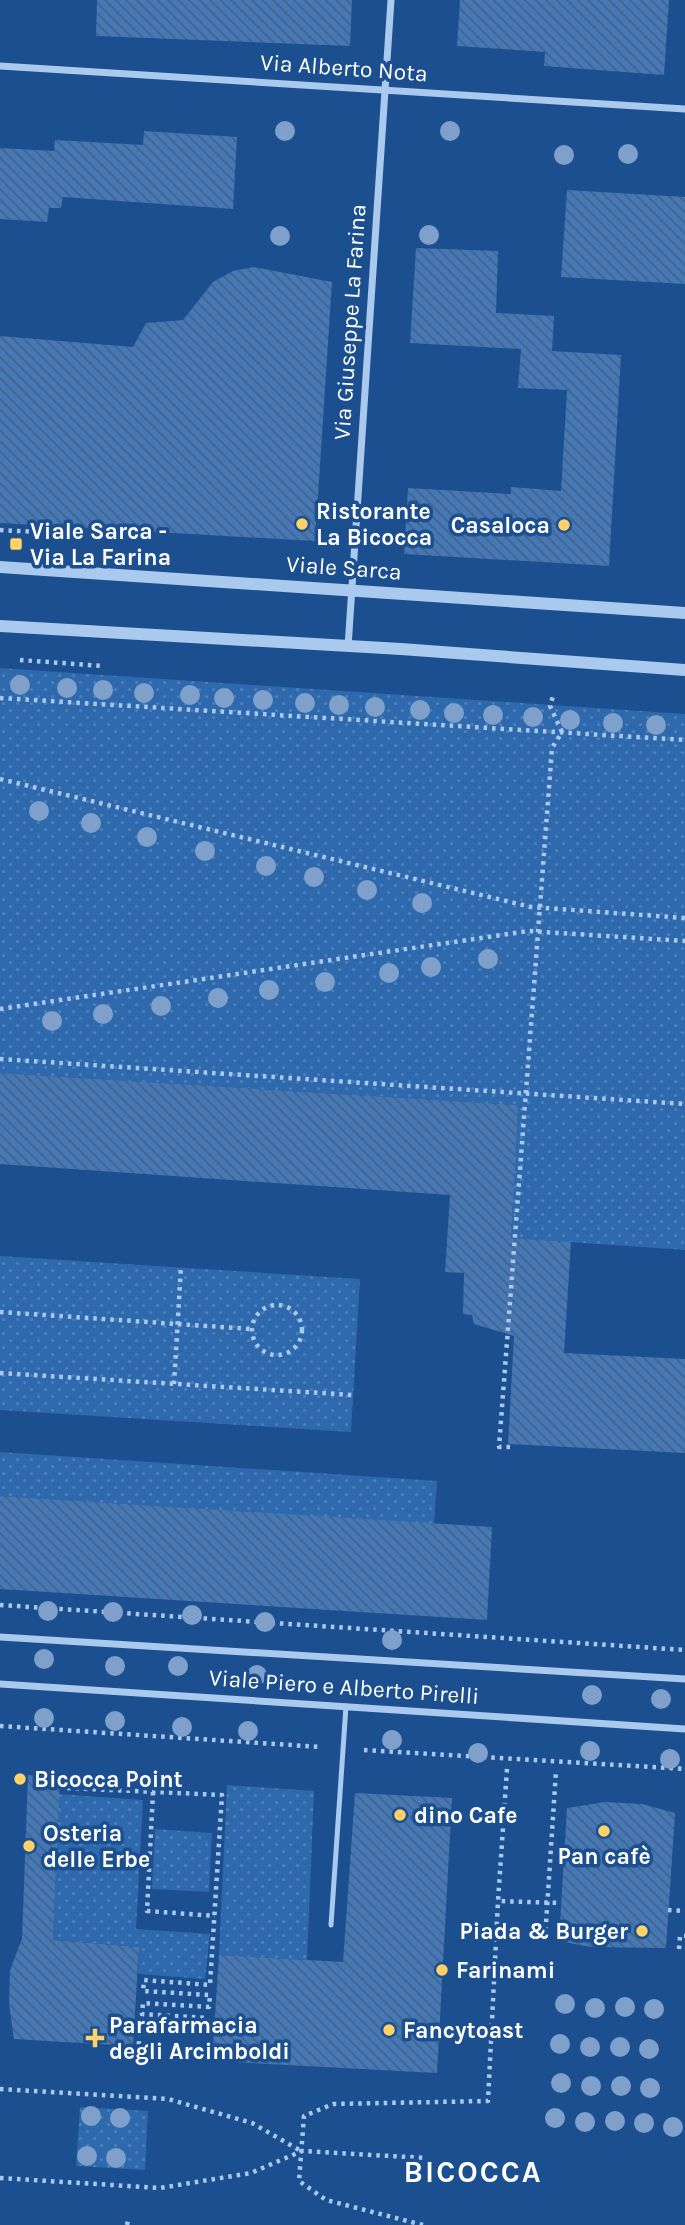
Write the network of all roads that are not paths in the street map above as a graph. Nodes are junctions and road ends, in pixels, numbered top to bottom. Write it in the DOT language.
graph roads {
  1 [pos="391,0"];
  2 [pos="0,66"];
  3 [pos="385,90"];
  4 [pos="685,109"];
  5 [pos="0,567"];
  6 [pos="351,589"];
  7 [pos="685,613"];
  8 [pos="0,626"];
  9 [pos="348,647"];
  10 [pos="685,670"];
  11 [pos="0,1637"];
  12 [pos="685,1679"];
  13 [pos="0,1684"];
  14 [pos="346,1706"];
  15 [pos="685,1728"];
  16 [pos="331,1925"];
  1 -- 3 [label="street, Via Giuseppe La Farina"];
  2 -- 3 [label="street, Via Alberto Nota"];
  3 -- 4 [label="street, Via Alberto Nota"];
  3 -- 6 [label="street, Via Giuseppe La Farina"];
  5 -- 6 [label="street, Viale Sarca"];
  6 -- 7 [label="street, Viale Sarca"];
  6 -- 9 [label="street, Via Giuseppe La Farina"];
  8 -- 9 [label="street"];
  9 -- 10 [label="street"];
  11 -- 12 [label="street, Viale Piero e Alberto Pirelli"];
  13 -- 14 [label="street, Viale Piero e Alberto Pirelli"];
  14 -- 15 [label="street, Viale Piero e Alberto Pirelli"];
  14 -- 16 [label="lane"];
}
